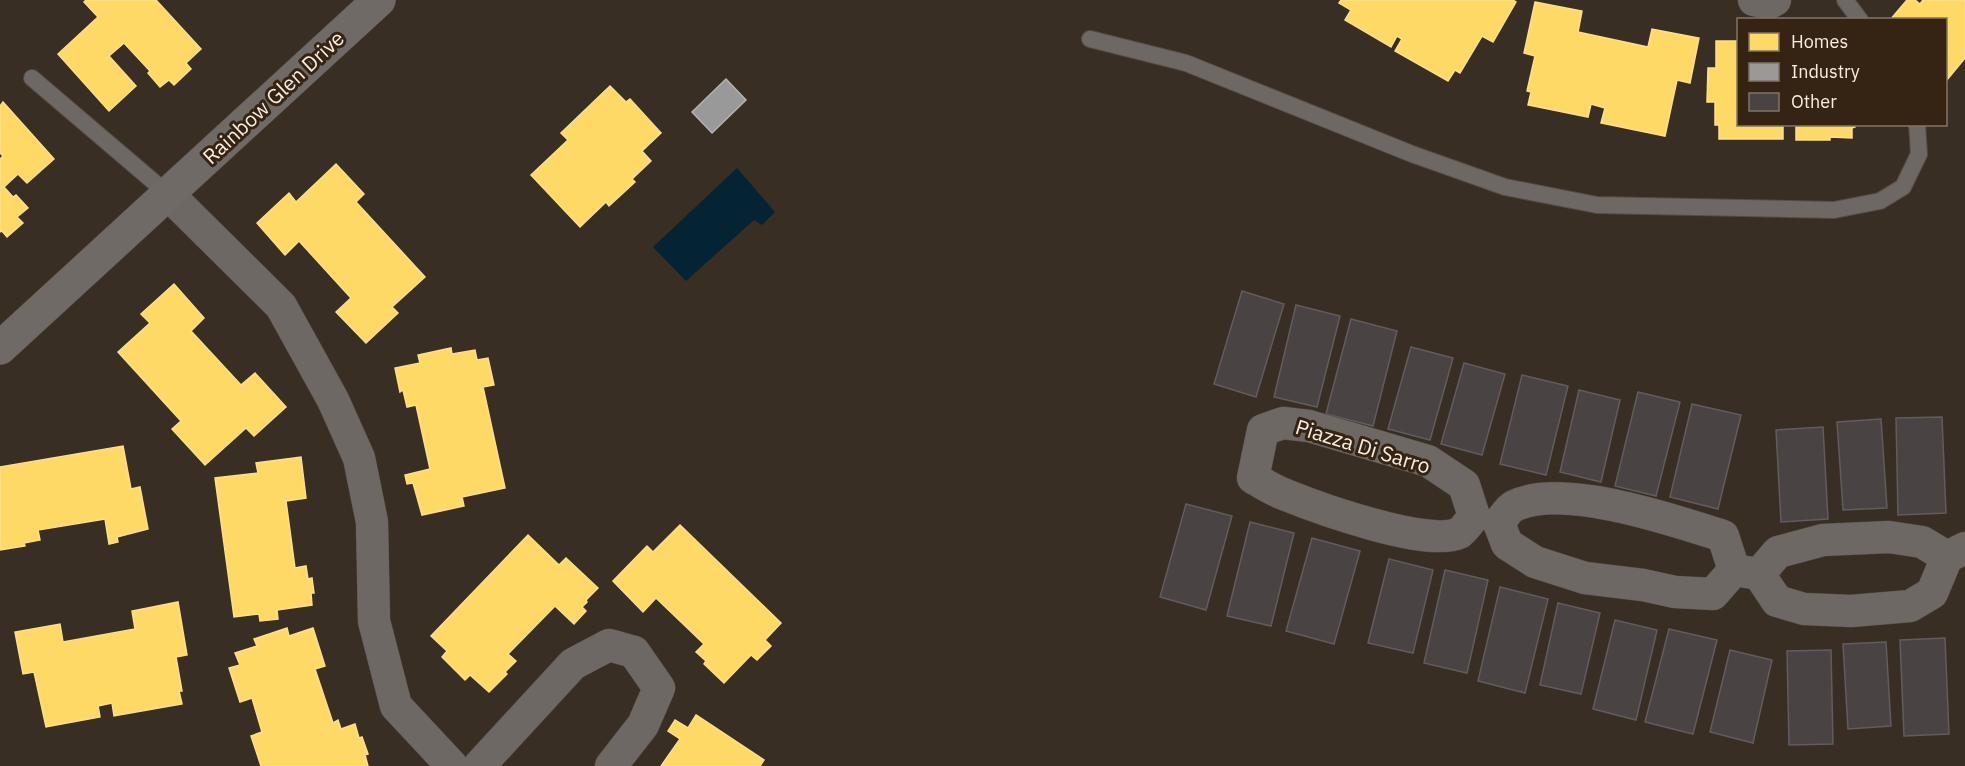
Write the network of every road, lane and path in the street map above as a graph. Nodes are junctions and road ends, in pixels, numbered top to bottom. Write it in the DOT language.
graph roads {
  1 [pos="379,0"];
  2 [pos="1754,0"];
  3 [pos="1775,0"];
  4 [pos="1845,0"];
  5 [pos="1858,18"];
  6 [pos="1090,39"];
  7 [pos="32,78"];
  8 [pos="1917,126"];
  9 [pos="168,194"];
  10 [pos="0,348"];
  11 [pos="1487,520"];
  12 [pos="1956,552"];
  13 [pos="1746,572"];
  14 [pos="452,766"];
  15 [pos="479,766"];
  16 [pos="611,766"];
  1 -- 9 [label="street, Rainbow Glen Drive"];
  2 -- 3 [label="street"];
  4 -- 5 [label="lane"];
  6 -- 8 [label="lane"];
  7 -- 9 [label="lane"];
  9 -- 10 [label="street, Rainbow Glen Drive"];
  9 -- 14 [label="street"];
  11 -- 11 [label="street, Piazza Di Sarro"];
  11 -- 13 [label="street, Piazza Di Sarro"];
  11 -- 13 [label="street, Piazza Di Sarro"];
  12 -- 13 [label="street, Piazza Di Sarro"];
  12 -- 13 [label="street, Piazza Di Sarro"];
  15 -- 16 [label="street"];
}
